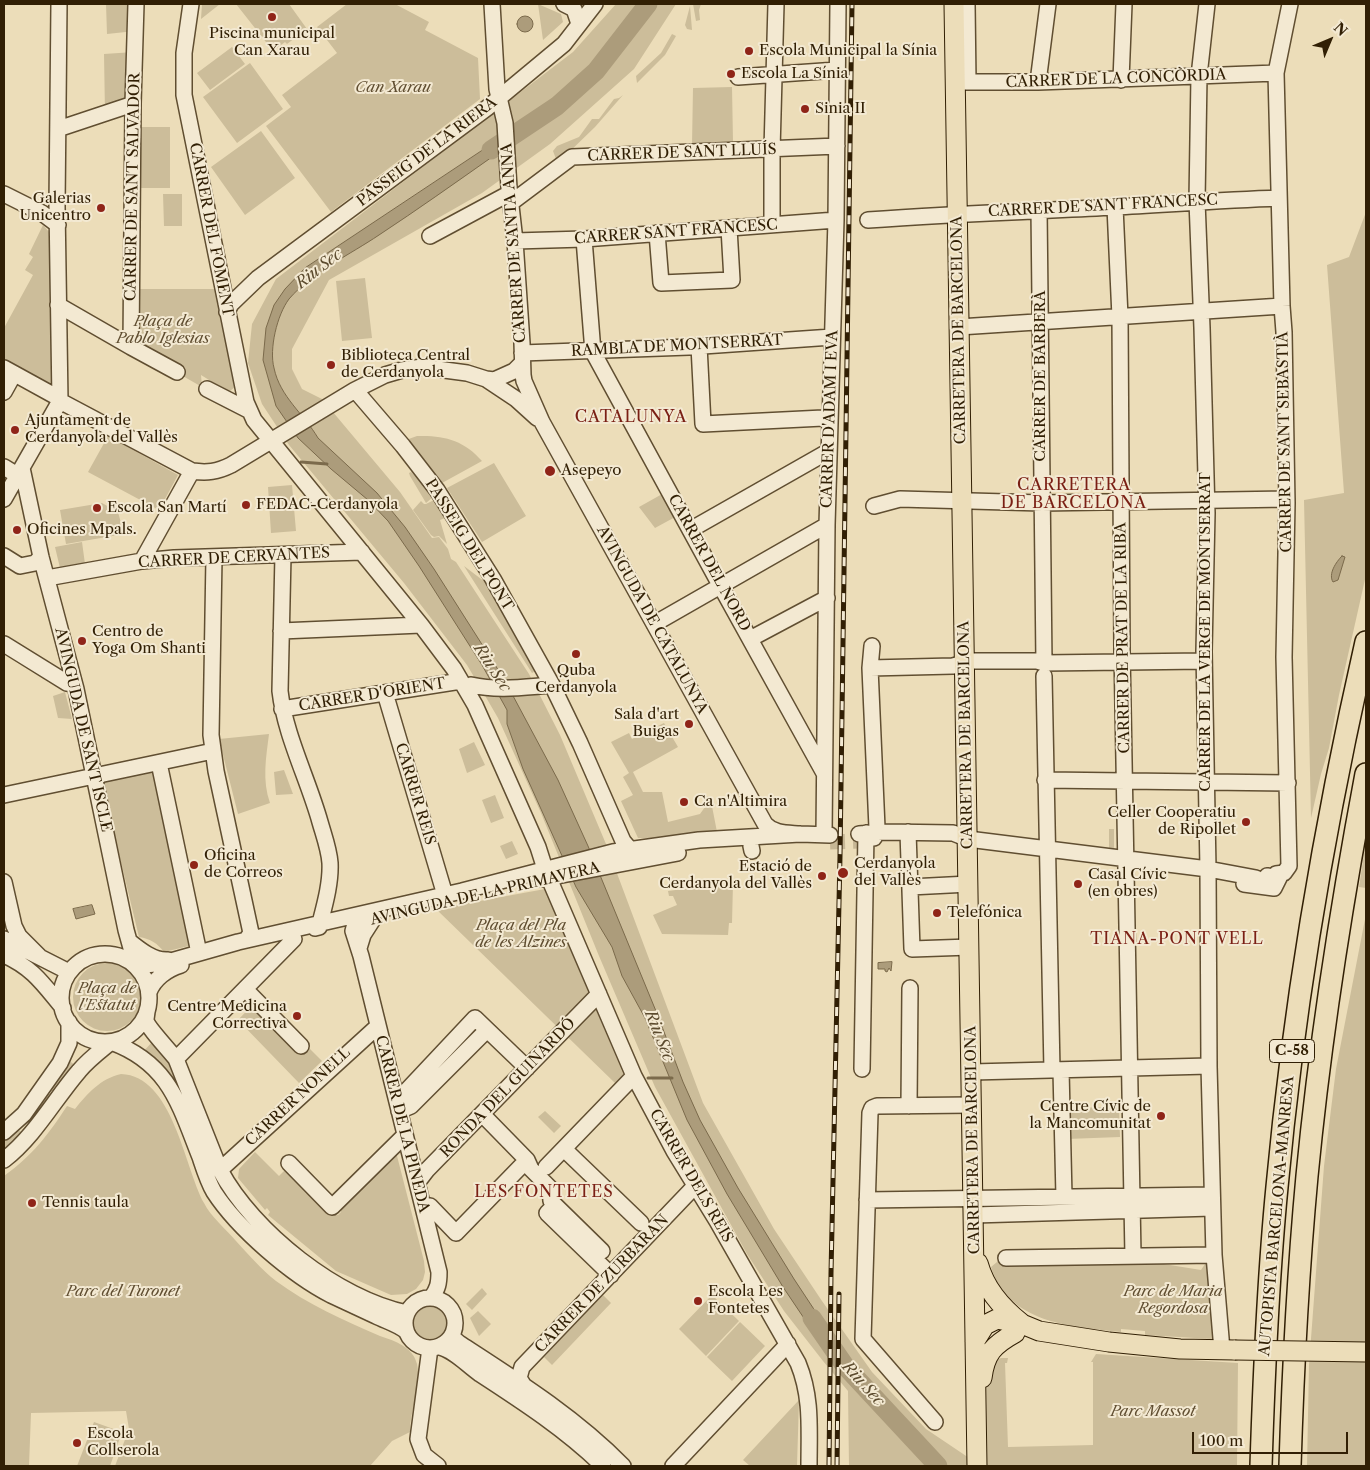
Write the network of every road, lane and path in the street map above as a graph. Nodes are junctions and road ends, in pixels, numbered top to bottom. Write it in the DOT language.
graph roads {
  1 [pos="59,4"];
  2 [pos="136,4"];
  3 [pos="497,4"];
  4 [pos="776,4"];
  5 [pos="838,4"];
  6 [pos="954,4"];
  7 [pos="968,4"];
  8 [pos="1048,4"];
  9 [pos="1124,4"];
  10 [pos="1206,4"];
  11 [pos="1290,4"];
  12 [pos="187,6"];
  13 [pos="571,6"];
  14 [pos="593,7"];
  15 [pos="579,24"];
  16 [pos="838,70"];
  17 [pos="1276,73"];
  18 [pos="775,76"];
  19 [pos="1199,76"];
  20 [pos="738,77"];
  21 [pos="1121,80"];
  22 [pos="962,82"];
  23 [pos="1038,82"];
  24 [pos="504,93"];
  25 [pos="133,104"];
  26 [pos="58,129"];
  27 [pos="837,146"];
  28 [pos="772,150"];
  29 [pos="4,194"];
  30 [pos="510,194"];
  31 [pos="1279,198"];
  32 [pos="1197,201"];
  33 [pos="57,207"];
  34 [pos="1115,207"];
  35 [pos="1039,209"];
  36 [pos="42,213"];
  37 [pos="958,213"];
  38 [pos="836,220"];
  39 [pos="868,220"];
  40 [pos="772,225"];
  41 [pos="729,228"];
  42 [pos="58,229"];
  43 [pos="657,233"];
  44 [pos="430,236"];
  45 [pos="584,239"];
  46 [pos="515,241"];
  47 [pos="219,269"];
  48 [pos="247,288"];
  49 [pos="58,305"];
  50 [pos="1282,306"];
  51 [pos="227,312"];
  52 [pos="1202,312"];
  53 [pos="1120,317"];
  54 [pos="1042,321"];
  55 [pos="959,326"];
  56 [pos="832,337"];
  57 [pos="700,346"];
  58 [pos="131,347"];
  59 [pos="594,352"];
  60 [pos="522,358"];
  61 [pos="9,371"];
  62 [pos="177,372"];
  63 [pos="486,379"];
  64 [pos="207,389"];
  65 [pos="355,390"];
  66 [pos="4,392"];
  67 [pos="57,399"];
  68 [pos="250,411"];
  69 [pos="830,416"];
  70 [pos="542,422"];
  71 [pos="276,438"];
  72 [pos="829,451"];
  73 [pos="4,467"];
  74 [pos="192,471"];
  75 [pos="20,472"];
  76 [pos="6,495"];
  77 [pos="28,495"];
  78 [pos="1287,500"];
  79 [pos="962,501"];
  80 [pos="1122,501"];
  81 [pos="1205,501"];
  82 [pos="1042,503"];
  83 [pos="874,506"];
  84 [pos="827,525"];
  85 [pos="690,530"];
  86 [pos="362,552"];
  87 [pos="283,555"];
  88 [pos="4,556"];
  89 [pos="214,557"];
  90 [pos="41,558"];
  91 [pos="142,562"];
  92 [pos="47,578"];
  93 [pos="720,585"];
  94 [pos="827,598"];
  95 [pos="654,624"];
  96 [pos="421,625"];
  97 [pos="281,631"];
  98 [pos="750,638"];
  99 [pos="1366,642"];
  100 [pos="4,644"];
  101 [pos="872,646"];
  102 [pos="1122,660"];
  103 [pos="1204,661"];
  104 [pos="964,662"];
  105 [pos="870,668"];
  106 [pos="1044,669"];
  107 [pos="74,684"];
  108 [pos="471,684"];
  109 [pos="552,685"];
  110 [pos="385,693"];
  111 [pos="282,709"];
  112 [pos="213,751"];
  113 [pos="159,763"];
  114 [pos="824,773"];
  115 [pos="1366,774"];
  116 [pos="95,776"];
  117 [pos="1045,780"];
  118 [pos="1125,780"];
  119 [pos="1207,782"];
  120 [pos="1288,783"];
  121 [pos="4,795"];
  122 [pos="763,818"];
  123 [pos="800,834"];
  124 [pos="908,835"];
  125 [pos="869,836"];
  126 [pos="828,837"];
  127 [pos="965,838"];
  128 [pos="756,842"];
  129 [pos="1048,849"];
  130 [pos="624,856"];
  131 [pos="1126,859"];
  132 [pos="1211,870"];
  133 [pos="550,874"];
  134 [pos="1276,874"];
  135 [pos="1252,880"];
  136 [pos="4,882"];
  137 [pos="969,884"];
  138 [pos="910,886"];
  139 [pos="445,895"];
  140 [pos="409,903"];
  141 [pos="344,929"];
  142 [pos="251,934"];
  143 [pos="4,939"];
  144 [pos="296,939"];
  145 [pos="129,941"];
  146 [pos="970,947"];
  147 [pos="198,949"];
  148 [pos="4,955"];
  149 [pos="39,956"];
  150 [pos="175,959"];
  151 [pos="136,966"];
  152 [pos="69,972"];
  153 [pos="910,988"];
  154 [pos="245,989"];
  155 [pos="149,992"];
  156 [pos="599,994"];
  157 [pos="147,1011"];
  158 [pos="66,1015"];
  159 [pos="378,1026"];
  160 [pos="111,1042"];
  161 [pos="301,1046"];
  162 [pos="176,1059"];
  163 [pos="1209,1066"];
  164 [pos="527,1068"];
  165 [pos="1130,1068"];
  166 [pos="862,1069"];
  167 [pos="1057,1070"];
  168 [pos="972,1072"];
  169 [pos="634,1076"];
  170 [pos="972,1105"];
  171 [pos="398,1106"];
  172 [pos="909,1106"];
  173 [pos="482,1114"];
  174 [pos="9,1124"];
  175 [pos="32,1132"];
  176 [pos="405,1135"];
  177 [pos="564,1149"];
  178 [pos="4,1160"];
  179 [pos="527,1160"];
  180 [pos="289,1163"];
  181 [pos="546,1167"];
  182 [pos="220,1170"];
  183 [pos="417,1183"];
  184 [pos="695,1186"];
  185 [pos="1064,1196"];
  186 [pos="868,1200"];
  187 [pos="1212,1201"];
  188 [pos="1132,1203"];
  189 [pos="974,1206"];
  190 [pos="423,1207"];
  191 [pos="641,1223"];
  192 [pos="974,1250"];
  193 [pos="1214,1255"];
  194 [pos="1133,1256"];
  195 [pos="1006,1258"];
  196 [pos="607,1270"];
  197 [pos="431,1298"];
  198 [pos="407,1313"];
  199 [pos="978,1327"];
  200 [pos="1025,1329"];
  201 [pos="406,1331"];
  202 [pos="452,1336"];
  203 [pos="788,1344"];
  204 [pos="434,1348"];
  205 [pos="1229,1350"];
  206 [pos="1366,1352"];
  207 [pos="524,1386"];
  208 [pos="977,1409"];
  209 [pos="935,1422"];
  210 [pos="978,1459"];
  211 [pos="438,1466"];
  212 [pos="602,1466"];
  213 [pos="623,1466"];
  214 [pos="673,1466"];
  215 [pos="809,1466"];
  216 [pos="1261,1466"];
  217 [pos="1290,1466"];
  1 -- 26 [label="street"];
  2 -- 25 [label="street, CARRER DE SANT SALVADOR"];
  3 -- 24 [label="street, CARRER DE SANTA ANNA"];
  3 -- 24 [label="street, CARRER DE SANTA ANNA"];
  4 -- 18 [label="street"];
  5 -- 16 [label="street, CARRER D'ADAM I EVA"];
  6 -- 22 [label="main road, CARRETERA DE BARCELONA"];
  7 -- 22 [label="street, CARRETERA DE BARCELONA"];
  8 -- 23 [label="street"];
  9 -- 21 [label="street"];
  10 -- 19 [label="street, CARRER DE LA VERGE DE MONTSERRAT"];
  11 -- 17 [label="street, CARRER DE SANT SEBASTIÀ"];
  12 -- 47 [label="street, CARRER DEL FOMENT"];
  13 -- 14 [label="street"];
  13 -- 15 [label="street"];
  14 -- 15 [label="street, PASSEIG DE LA RIERA"];
  15 -- 24 [label="street, PASSEIG DE LA RIERA"];
  16 -- 18 [label="street"];
  16 -- 27 [label="street, CARRER D'ADAM I EVA"];
  17 -- 19 [label="street, CARRER DE LA CONCÒRDIA"];
  17 -- 31 [label="street, CARRER DE SANT SEBASTIÀ"];
  18 -- 20 [label="street"];
  18 -- 28 [label="street"];
  19 -- 21 [label="street, CARRER DE LA CONCÒRDIA"];
  19 -- 32 [label="street, CARRER DE LA VERGE DE MONTSERRAT"];
  21 -- 23 [label="street, CARRER DE LA CONCÒRDIA"];
  22 -- 23 [label="street, CARRER DE LA CONCÒRDIA"];
  22 -- 37 [label="main road, CARRETERA DE BARCELONA"];
  24 -- 30 [label="street, CARRER DE SANTA ANNA"];
  24 -- 48 [label="street, PASSEIG DE LA RIERA"];
  25 -- 26 [label="street"];
  25 -- 58 [label="street, CARRER DE SANT SALVADOR"];
  26 -- 33 [label="street"];
  27 -- 28 [label="street, CARRER DE SANT LLUÍS"];
  27 -- 38 [label="street, CARRER D'ADAM I EVA"];
  28 -- 30 [label="street, CARRER DE SANT LLUÍS"];
  28 -- 40 [label="street"];
  29 -- 36 [label="street"];
  30 -- 44 [label="street, CARRER DE SANT LLUÍS"];
  30 -- 46 [label="street, CARRER DE SANTA ANNA"];
  31 -- 32 [label="street, CARRER DE SANT FRANCESC"];
  31 -- 50 [label="street, CARRER DE SANT SEBASTIÀ"];
  32 -- 34 [label="street, CARRER DE SANT FRANCESC"];
  32 -- 52 [label="street, CARRER DE LA VERGE DE MONTSERRAT"];
  33 -- 36 [label="street"];
  33 -- 42 [label="street"];
  34 -- 35 [label="street, CARRER DE SANT FRANCESC"];
  34 -- 53 [label="street, CARRER DE PRAT DE LA RIBA"];
  35 -- 37 [label="street, CARRER DE SANT FRANCESC"];
  35 -- 54 [label="street, CARRER DE BARBERÀ"];
  36 -- 42 [label="street"];
  37 -- 39 [label="street, CARRER DE SANT FRANCESC"];
  37 -- 55 [label="main road, CARRETERA DE BARCELONA"];
  38 -- 40 [label="street, CARRER SANT FRANCESC"];
  38 -- 56 [label="street, CARRER D'ADAM I EVA"];
  40 -- 41 [label="street, CARRER SANT FRANCESC"];
  41 -- 43 [label="street, CARRER SANT FRANCESC"];
  41 -- 43 [label="street"];
  42 -- 49 [label="street"];
  43 -- 45 [label="street, CARRER SANT FRANCESC"];
  45 -- 46 [label="street, CARRER SANT FRANCESC"];
  45 -- 59 [label="street"];
  46 -- 60 [label="street, CARRER DE SANTA ANNA"];
  47 -- 48 [label="street"];
  47 -- 51 [label="street, CARRER DEL FOMENT"];
  48 -- 51 [label="street, PASSEIG DE LA RIERA"];
  49 -- 58 [label="street"];
  49 -- 67 [label="street"];
  50 -- 52 [label="street"];
  50 -- 78 [label="street, CARRER DE SANT SEBASTIÀ"];
  51 -- 68 [label="street, CARRER DEL FOMENT"];
  52 -- 53 [label="street"];
  52 -- 81 [label="street, CARRER DE LA VERGE DE MONTSERRAT"];
  53 -- 54 [label="street"];
  53 -- 80 [label="street, CARRER DE PRAT DE LA RIBA"];
  54 -- 55 [label="street"];
  54 -- 82 [label="street, CARRER DE BARBERÀ"];
  55 -- 79 [label="main road, CARRETERA DE BARCELONA"];
  56 -- 57 [label="street, RAMBLA DE MONTSERRAT"];
  56 -- 69 [label="street, CARRER D'ADAM I EVA"];
  57 -- 59 [label="street, RAMBLA DE MONTSERRAT"];
  57 -- 69 [label="street"];
  58 -- 62 [label="street"];
  59 -- 60 [label="street, RAMBLA DE MONTSERRAT"];
  59 -- 85 [label="street, CARRER DEL NORD"];
  60 -- 63 [label="street, AVINGUDA DE CATALUNYA"];
  60 -- 70 [label="street, AVINGUDA DE CATALUNYA"];
  61 -- 66 [label="street"];
  61 -- 67 [label="street"];
  63 -- 65 [label="street, AVINGUDA DE CATALUNYA"];
  63 -- 70 [label="street, AVINGUDA DE CATALUNYA"];
  64 -- 68 [label="street"];
  65 -- 71 [label="street, AVINGUDA DE CATALUNYA"];
  65 -- 109 [label="street, PASSEIG DEL PONT"];
  67 -- 74 [label="street"];
  67 -- 75 [label="street"];
  68 -- 71 [label="street, CARRER DEL FOMENT"];
  69 -- 72 [label="street, CARRER D'ADAM I EVA"];
  70 -- 95 [label="street, AVINGUDA DE CATALUNYA"];
  71 -- 74 [label="street, AVINGUDA DE CATALUNYA"];
  71 -- 86 [label="street, CARRER DEL FOMENT"];
  72 -- 84 [label="street, CARRER D'ADAM I EVA"];
  72 -- 85 [label="street"];
  73 -- 75 [label="street"];
  74 -- 91 [label="street"];
  75 -- 76 [label="street"];
  75 -- 77 [label="street, AVINGUDA DE SANT ISCLE"];
  76 -- 77 [label="street"];
  77 -- 90 [label="street, AVINGUDA DE SANT ISCLE"];
  78 -- 81 [label="street"];
  78 -- 120 [label="street, CARRER DE SANT SEBASTIÀ"];
  79 -- 82 [label="street"];
  79 -- 83 [label="street"];
  79 -- 104 [label="main road, CARRETERA DE BARCELONA"];
  80 -- 81 [label="street"];
  80 -- 82 [label="street"];
  80 -- 102 [label="street, CARRER DE PRAT DE LA RIBA"];
  81 -- 103 [label="street, CARRER DE LA VERGE DE MONTSERRAT"];
  82 -- 106 [label="street, CARRER DE BARBERÀ"];
  84 -- 93 [label="street"];
  84 -- 94 [label="street, CARRER D'ADAM I EVA"];
  85 -- 93 [label="street, CARRER DEL NORD"];
  86 -- 87 [label="street, CARRER DE CERVANTES"];
  86 -- 96 [label="street, CARRER DEL FOMENT"];
  87 -- 89 [label="street, CARRER DE CERVANTES"];
  87 -- 97 [label="street"];
  88 -- 90 [label="street"];
  89 -- 91 [label="street, CARRER DE CERVANTES"];
  89 -- 112 [label="street"];
  90 -- 92 [label="street, AVINGUDA DE SANT ISCLE"];
  91 -- 92 [label="street, CARRER DE CERVANTES"];
  92 -- 107 [label="street, AVINGUDA DE SANT ISCLE"];
  93 -- 95 [label="street"];
  93 -- 98 [label="street, CARRER DEL NORD"];
  94 -- 98 [label="street"];
  94 -- 114 [label="street, CARRER D'ADAM I EVA"];
  95 -- 122 [label="street, AVINGUDA DE CATALUNYA"];
  96 -- 97 [label="street"];
  96 -- 108 [label="street, CARRER DELS REIS"];
  97 -- 111 [label="street"];
  98 -- 114 [label="street, CARRER DEL NORD"];
  99 -- 216 [label="highway, AUTOPISTA BARCELONA-MANRESA / C-58"];
  100 -- 107 [label="street"];
  101 -- 105 [label="street"];
  102 -- 103 [label="street"];
  102 -- 106 [label="street"];
  102 -- 118 [label="street, CARRER DE PRAT DE LA RIBA"];
  103 -- 119 [label="street, CARRER DE LA VERGE DE MONTSERRAT"];
  104 -- 105 [label="street"];
  104 -- 106 [label="street"];
  104 -- 127 [label="main road, CARRETERA DE BARCELONA"];
  105 -- 125 [label="street"];
  106 -- 117 [label="street, CARRER DE BARBERÀ"];
  107 -- 116 [label="street, AVINGUDA DE SANT ISCLE"];
  108 -- 109 [label="street"];
  108 -- 110 [label="street, CARRER D'ORIENT"];
  108 -- 133 [label="street, CARRER DELS REIS"];
  109 -- 130 [label="street, PASSEIG DEL PONT"];
  110 -- 111 [label="street, CARRER D'ORIENT"];
  110 -- 139 [label="street, CARRER REIS"];
  111 -- 141 [label="street"];
  112 -- 113 [label="street"];
  112 -- 142 [label="street"];
  113 -- 116 [label="street"];
  113 -- 147 [label="street"];
  114 -- 126 [label="street, CARRER D'ADAM I EVA"];
  115 -- 217 [label="highway, AUTOPISTA BARCELONA-MANRESA / C-58"];
  116 -- 121 [label="street"];
  116 -- 145 [label="street, AVINGUDA DE SANT ISCLE"];
  117 -- 118 [label="street"];
  117 -- 129 [label="street, CARRER DE BARBERÀ"];
  118 -- 119 [label="street"];
  118 -- 131 [label="street, CARRER DE PRAT DE LA RIBA"];
  119 -- 120 [label="street"];
  119 -- 132 [label="street, CARRER DE LA VERGE DE MONTSERRAT"];
  120 -- 134 [label="street, CARRER DE SANT SEBASTIÀ"];
  122 -- 123 [label="street, AVINGUDA DE CATALUNYA"];
  122 -- 128 [label="street"];
  123 -- 126 [label="street, AVINGUDA DE CATALUNYA"];
  123 -- 128 [label="street, AVINGUDA DE CATALUNYA"];
  124 -- 125 [label="street"];
  124 -- 127 [label="street"];
  124 -- 127 [label="street"];
  124 -- 138 [label="street"];
  125 -- 166 [label="street"];
  126 -- 128 [label="street"];
  127 -- 129 [label="street"];
  127 -- 137 [label="main road, CARRETERA DE BARCELONA"];
  128 -- 130 [label="street, AVINGUDA DE LA PRIMAVERA"];
  129 -- 131 [label="street"];
  129 -- 167 [label="street, CARRER DE BARBERÀ"];
  130 -- 133 [label="street, AVINGUDA DE LA PRIMAVERA"];
  131 -- 132 [label="street"];
  131 -- 165 [label="street, CARRER DE PRAT DE LA RIBA"];
  132 -- 135 [label="street"];
  132 -- 163 [label="street, CARRER DE LA VERGE DE MONTSERRAT"];
  133 -- 139 [label="street, AVINGUDA DE LA PRIMAVERA"];
  133 -- 141 [label="street, AVINGUDA DE LA PRIMAVERA"];
  133 -- 156 [label="street, CARRER DELS REIS"];
  136 -- 149 [label="street"];
  137 -- 138 [label="street"];
  137 -- 146 [label="main road, CARRETERA DE BARCELONA"];
  138 -- 146 [label="street"];
  139 -- 140 [label="street, AVINGUDA DE LA PRIMAVERA"];
  140 -- 141 [label="street, AVINGUDA DE LA PRIMAVERA"];
  140 -- 141 [label="street, AVINGUDA DE LA PRIMAVERA"];
  141 -- 142 [label="street, AVINGUDA DE LA PRIMAVERA"];
  141 -- 144 [label="street, AVINGUDA DE LA PRIMAVERA"];
  141 -- 144 [label="street, AVINGUDA DE LA PRIMAVERA"];
  141 -- 159 [label="street, CARRER DE LA PINEDA"];
  142 -- 144 [label="street, AVINGUDA DE LA PRIMAVERA"];
  142 -- 147 [label="street, AVINGUDA DE LA PRIMAVERA"];
  143 -- 149 [label="street"];
  144 -- 154 [label="street"];
  144 -- 155 [label="street, AVINGUDA DE LA PRIMAVERA"];
  145 -- 150 [label="street, AVINGUDA DE LA PRIMAVERA"];
  145 -- 151 [label="street, AVINGUDA DE SANT ISCLE"];
  146 -- 168 [label="main road, CARRETERA DE BARCELONA"];
  147 -- 150 [label="street, AVINGUDA DE LA PRIMAVERA"];
  148 -- 158 [label="street"];
  149 -- 152 [label="street"];
  150 -- 151 [label="street, AVINGUDA DE LA PRIMAVERA"];
  151 -- 152 [label="street"];
  151 -- 155 [label="street"];
  152 -- 158 [label="street"];
  153 -- 172 [label="street"];
  154 -- 161 [label="street"];
  154 -- 162 [label="street"];
  155 -- 157 [label="street"];
  156 -- 164 [label="street, RONDA DEL GUINARDÓ"];
  156 -- 169 [label="street, CARRER DELS REIS"];
  157 -- 160 [label="street"];
  157 -- 162 [label="street"];
  158 -- 160 [label="street"];
  158 -- 174 [label="street"];
  159 -- 171 [label="street, CARRER DE LA PINEDA"];
  159 -- 182 [label="street, CARRER NONELL"];
  160 -- 175 [label="street"];
  160 -- 201 [label="street"];
  162 -- 182 [label="street"];
  163 -- 165 [label="street"];
  163 -- 187 [label="street, CARRER DE LA VERGE DE MONTSERRAT"];
  164 -- 171 [label="street"];
  164 -- 173 [label="street, RONDA DEL GUINARDÓ"];
  165 -- 167 [label="street"];
  165 -- 188 [label="street, CARRER DE PRAT DE LA RIBA"];
  167 -- 168 [label="street"];
  167 -- 185 [label="street, CARRER DE BARBERÀ"];
  168 -- 170 [label="main road, CARRETERA DE BARCELONA"];
  169 -- 177 [label="street"];
  169 -- 184 [label="street, CARRER DELS REIS"];
  170 -- 172 [label="street"];
  170 -- 189 [label="main road, CARRETERA DE BARCELONA"];
  171 -- 176 [label="street, CARRER DE LA PINEDA"];
  172 -- 186 [label="street"];
  173 -- 179 [label="street"];
  173 -- 183 [label="street, RONDA DEL GUINARDÓ"];
  174 -- 175 [label="street"];
  175 -- 178 [label="street"];
  176 -- 180 [label="street"];
  176 -- 183 [label="street, CARRER DE LA PINEDA"];
  177 -- 181 [label="street"];
  177 -- 191 [label="street"];
  179 -- 190 [label="street"];
  179 -- 196 [label="street"];
  182 -- 198 [label="street"];
  183 -- 190 [label="street, CARRER DE LA PINEDA"];
  184 -- 196 [label="street, CARRER DE ZURBARAN"];
  184 -- 203 [label="street, CARRER DELS REIS"];
  185 -- 188 [label="street"];
  185 -- 189 [label="street"];
  186 -- 189 [label="street"];
  186 -- 209 [label="street"];
  187 -- 188 [label="street"];
  187 -- 193 [label="street, CARRER DE LA VERGE DE MONTSERRAT"];
  188 -- 189 [label="street"];
  188 -- 194 [label="street, CARRER DE PRAT DE LA RIBA"];
  189 -- 192 [label="main road, CARRETERA DE BARCELONA"];
  190 -- 197 [label="street, CARRER DE LA PINEDA"];
  192 -- 199 [label="main road, CARRETERA DE BARCELONA"];
  192 -- 200 [label="main road"];
  193 -- 194 [label="street"];
  193 -- 205 [label="street, CARRER DE LA VERGE DE MONTSERRAT"];
  194 -- 195 [label="street"];
  196 -- 207 [label="street, CARRER DE ZURBARAN"];
  197 -- 198 [label="street"];
  197 -- 202 [label="street"];
  198 -- 201 [label="street"];
  199 -- 200 [label="main road"];
  199 -- 208 [label="main road, CARRETERA DE BARCELONA"];
  200 -- 205 [label="main road"];
  200 -- 208 [label="main road"];
  201 -- 204 [label="street"];
  202 -- 204 [label="street"];
  202 -- 207 [label="street"];
  203 -- 214 [label="street"];
  203 -- 215 [label="street, CARRER DELS REIS"];
  204 -- 211 [label="street"];
  204 -- 212 [label="street"];
  205 -- 206 [label="main road, bridge"];
  207 -- 213 [label="street"];
  208 -- 210 [label="main road, CARRETERA DE BARCELONA"];
}
